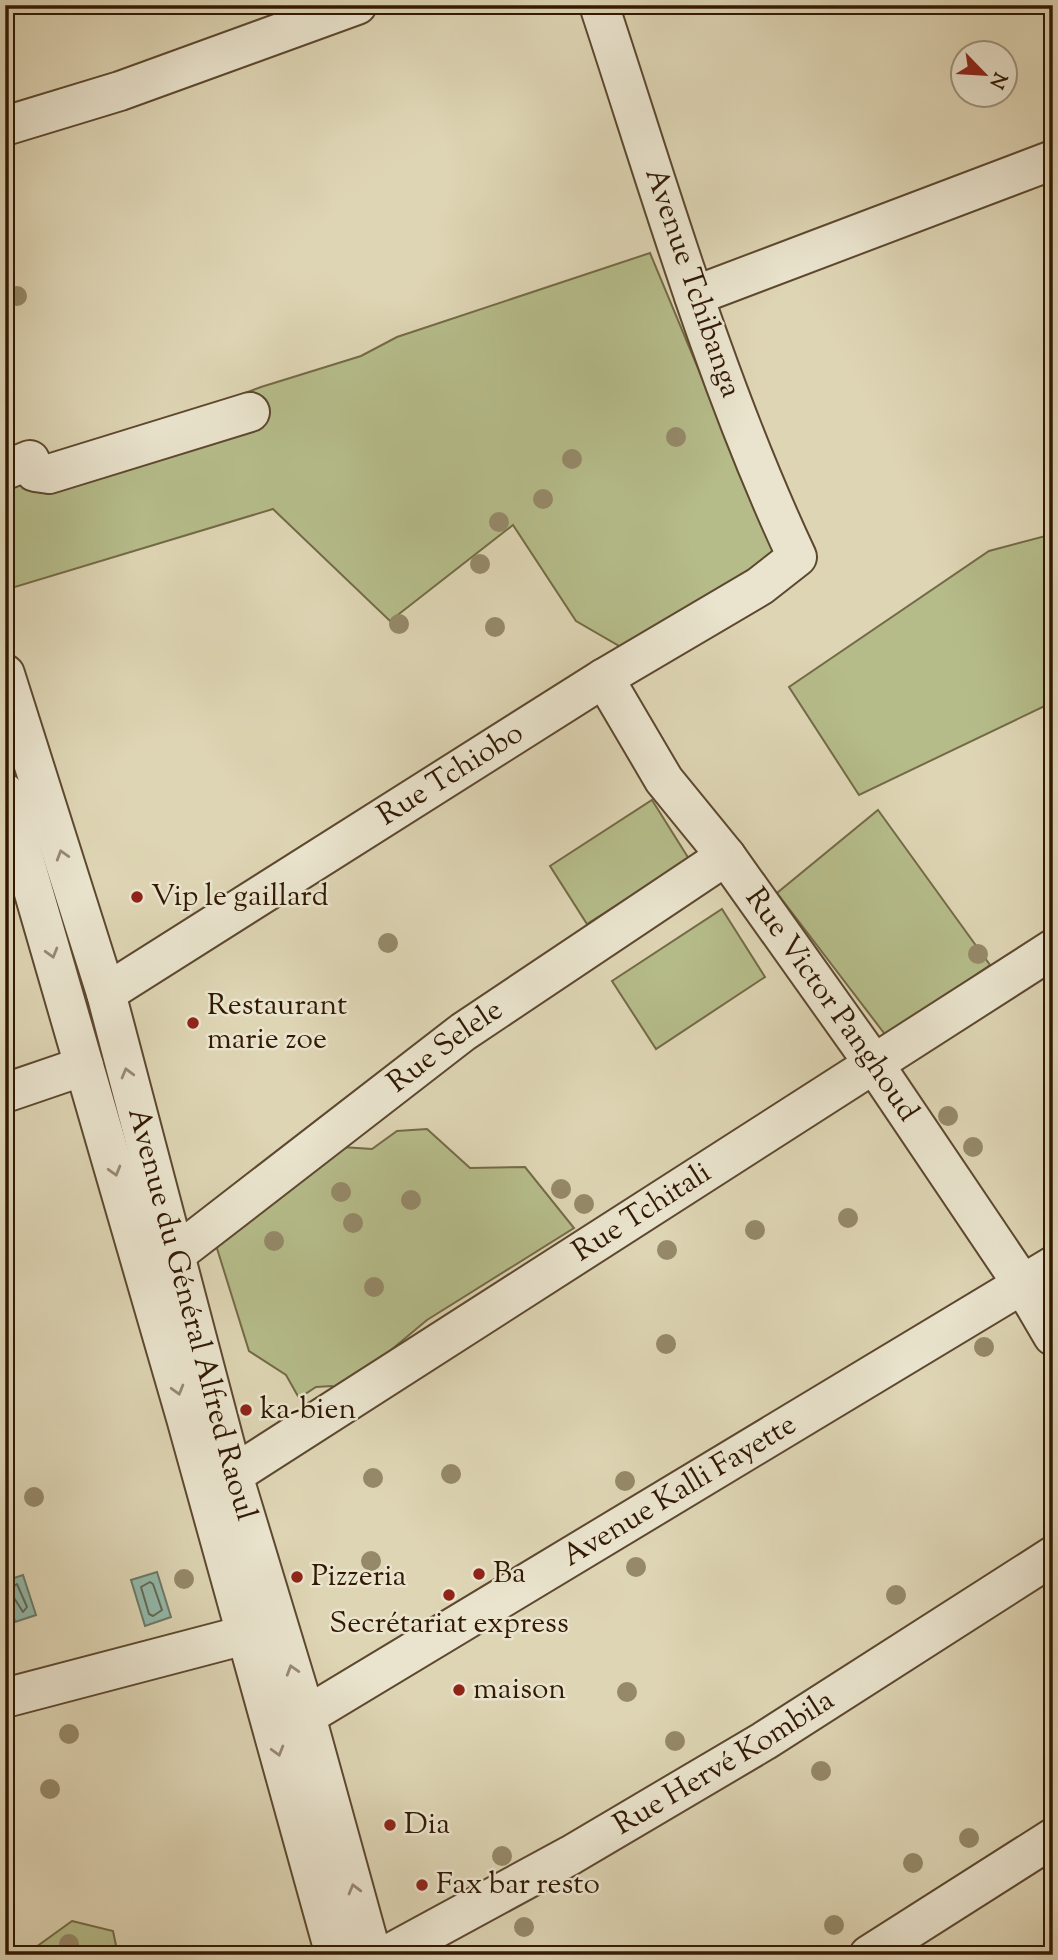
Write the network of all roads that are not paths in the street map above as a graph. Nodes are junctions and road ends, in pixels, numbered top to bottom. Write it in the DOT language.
graph roads {
  1 [pos="357,5"];
  2 [pos="599,5"];
  3 [pos="5,126"];
  4 [pos="1053,160"];
  5 [pos="694,296"];
  6 [pos="250,412"];
  7 [pos="5,470"];
  8 [pos="797,557"];
  9 [pos="5,674"];
  10 [pos="604,678"];
  11 [pos="5,793"];
  12 [pos="726,856"];
  13 [pos="1053,949"];
  14 [pos="106,993"];
  15 [pos="874,1064"];
  16 [pos="84,1066"];
  17 [pos="5,1093"];
  18 [pos="176,1254"];
  19 [pos="1038,1275"];
  20 [pos="1053,1336"];
  21 [pos="233,1475"];
  22 [pos="1053,1556"];
  23 [pos="245,1635"];
  24 [pos="5,1699"];
  25 [pos="306,1716"];
  26 [pos="1053,1838"];
  27 [pos="335,1955"];
  28 [pos="372,1955"];
  29 [pos="387,1955"];
  30 [pos="869,1955"];
  1 -- 3 [label="street"];
  2 -- 5 [label="street, Avenue Tchibanga"];
  4 -- 5 [label="street"];
  5 -- 8 [label="street, Avenue Tchibanga"];
  6 -- 7 [label="street"];
  8 -- 10 [label="street, Rue Tchiobo"];
  14 -- 9 [label="street, Avenue du Général Alfred Raoul, one-way"];
  10 -- 12 [label="street, Rue Victor Panghoud"];
  10 -- 14 [label="street, Rue Tchiobo"];
  11 -- 16 [label="street, Avenue du Général Alfred Raoul, one-way"];
  12 -- 15 [label="street, Rue Victor Panghoud"];
  12 -- 18 [label="street, Rue Selele"];
  13 -- 15 [label="street, Rue Tchitali"];
  18 -- 14 [label="street, Avenue du Général Alfred Raoul, one-way"];
  15 -- 19 [label="street, Rue Victor Panghoud"];
  15 -- 21 [label="street, Rue Tchitali"];
  16 -- 17 [label="street"];
  16 -- 23 [label="street, Avenue du Général Alfred Raoul, one-way"];
  18 -- 21 [label="street, Avenue du Général Alfred Raoul"];
  19 -- 20 [label="street, Rue Victor Panghoud"];
  19 -- 25 [label="street, Avenue Kalli Fayette"];
  25 -- 21 [label="street, Avenue du Général Alfred Raoul, one-way"];
  22 -- 29 [label="street, Rue Hervé Kombila"];
  23 -- 24 [label="street"];
  23 -- 27 [label="street, Avenue du Général Alfred Raoul, one-way"];
  28 -- 25 [label="street, Avenue du Général Alfred Raoul, one-way"];
  26 -- 30 [label="street"];
}
